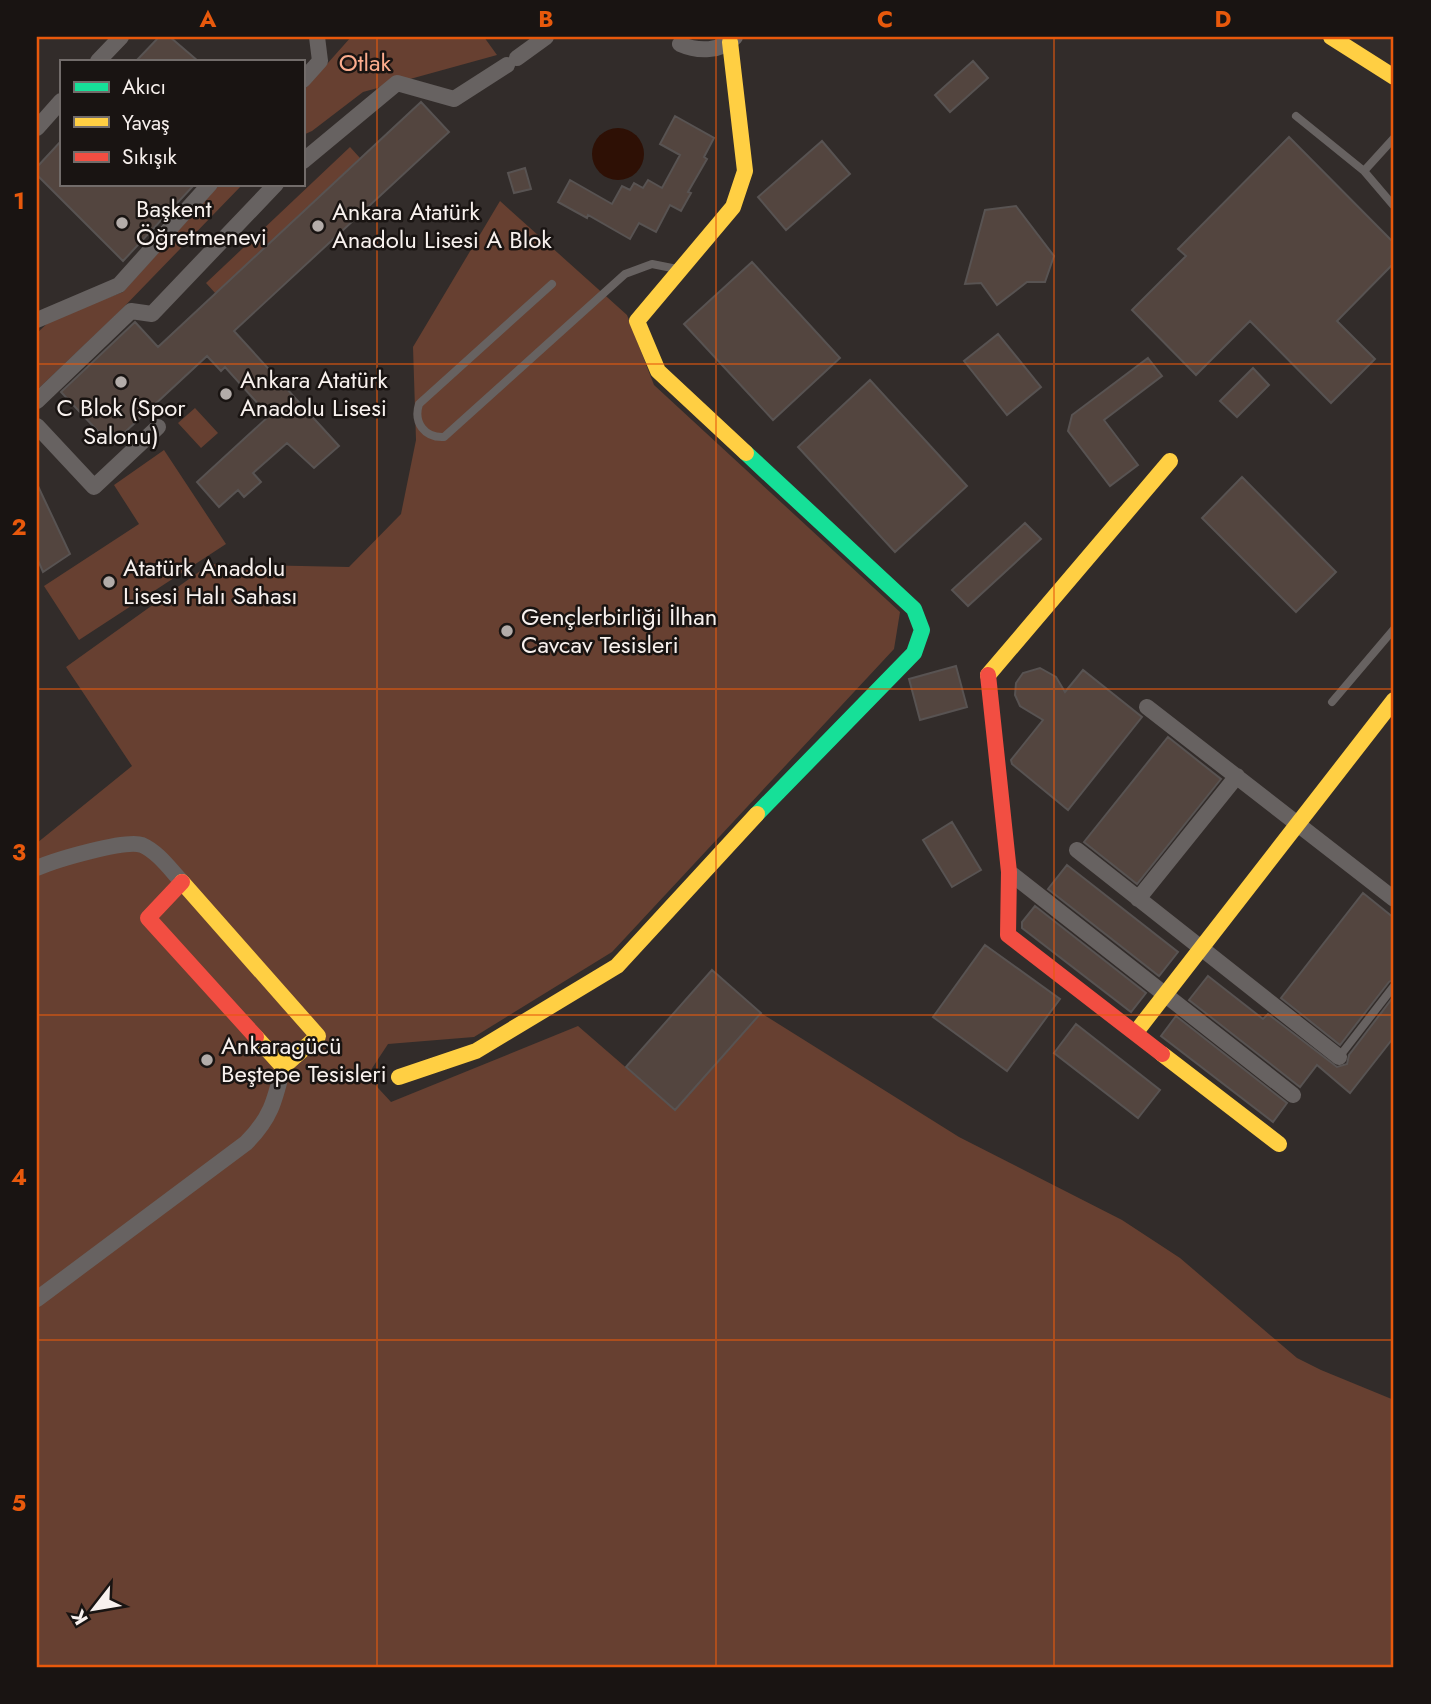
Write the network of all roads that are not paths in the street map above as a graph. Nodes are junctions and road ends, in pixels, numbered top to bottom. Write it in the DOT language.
graph roads {
  1 [pos="121,37"];
  2 [pos="317,37"];
  3 [pos="545,37"];
  4 [pos="1331,37"];
  5 [pos="728,39"];
  6 [pos="674,40"];
  7 [pos="99,60"];
  8 [pos="1394,77"];
  9 [pos="304,79"];
  10 [pos="60,102"];
  11 [pos="1296,116"];
  12 [pos="37,128"];
  13 [pos="1394,138"];
  14 [pos="304,160"];
  15 [pos="1364,171"];
  16 [pos="208,186"];
  17 [pos="274,186"];
  18 [pos="1394,205"];
  19 [pos="680,270"];
  20 [pos="552,284"];
  21 [pos="37,320"];
  22 [pos="37,401"];
  23 [pos="37,426"];
  24 [pos="158,428"];
  25 [pos="1170,461"];
  26 [pos="1394,629"];
  27 [pos="1394,700"];
  28 [pos="1332,702"];
  29 [pos="1147,707"];
  30 [pos="1237,776"];
  31 [pos="1297,823"];
  32 [pos="1077,850"];
  33 [pos="37,868"];
  34 [pos="1009,872"];
  35 [pos="182,882"];
  36 [pos="1138,899"];
  37 [pos="1394,899"];
  38 [pos="1201,948"];
  39 [pos="1394,986"];
  40 [pos="1164,995"];
  41 [pos="1136,1032"];
  42 [pos="1339,1057"];
  43 [pos="283,1067"];
  44 [pos="399,1077"];
  45 [pos="1293,1095"];
  46 [pos="1279,1144"];
  47 [pos="37,1299"];
  1 -- 7 [label="street"];
  2 -- 9 [label="street"];
  3 -- 14 [label="street"];
  4 -- 8 [label="street"];
  5 -- 6 [label="street"];
  5 -- 19 [label="street"];
  10 -- 12 [label="street"];
  11 -- 15 [label="lane"];
  13 -- 15 [label="lane"];
  15 -- 18 [label="lane"];
  16 -- 21 [label="street"];
  17 -- 22 [label="street"];
  19 -- 20 [label="lane"];
  19 -- 44 [label="street"];
  23 -- 24 [label="street"];
  25 -- 34 [label="street"];
  26 -- 28 [label="lane"];
  27 -- 31 [label="street"];
  29 -- 30 [label="street"];
  30 -- 31 [label="street"];
  30 -- 36 [label="street"];
  31 -- 37 [label="street"];
  31 -- 38 [label="street"];
  32 -- 36 [label="street"];
  33 -- 35 [label="street"];
  34 -- 40 [label="street"];
  34 -- 41 [label="street"];
  35 -- 43 [label="street"];
  35 -- 43 [label="street"];
  36 -- 38 [label="street"];
  38 -- 40 [label="street"];
  38 -- 42 [label="street"];
  39 -- 42 [label="lane"];
  40 -- 41 [label="street"];
  40 -- 45 [label="street"];
  41 -- 46 [label="street"];
  43 -- 47 [label="street"];
}
